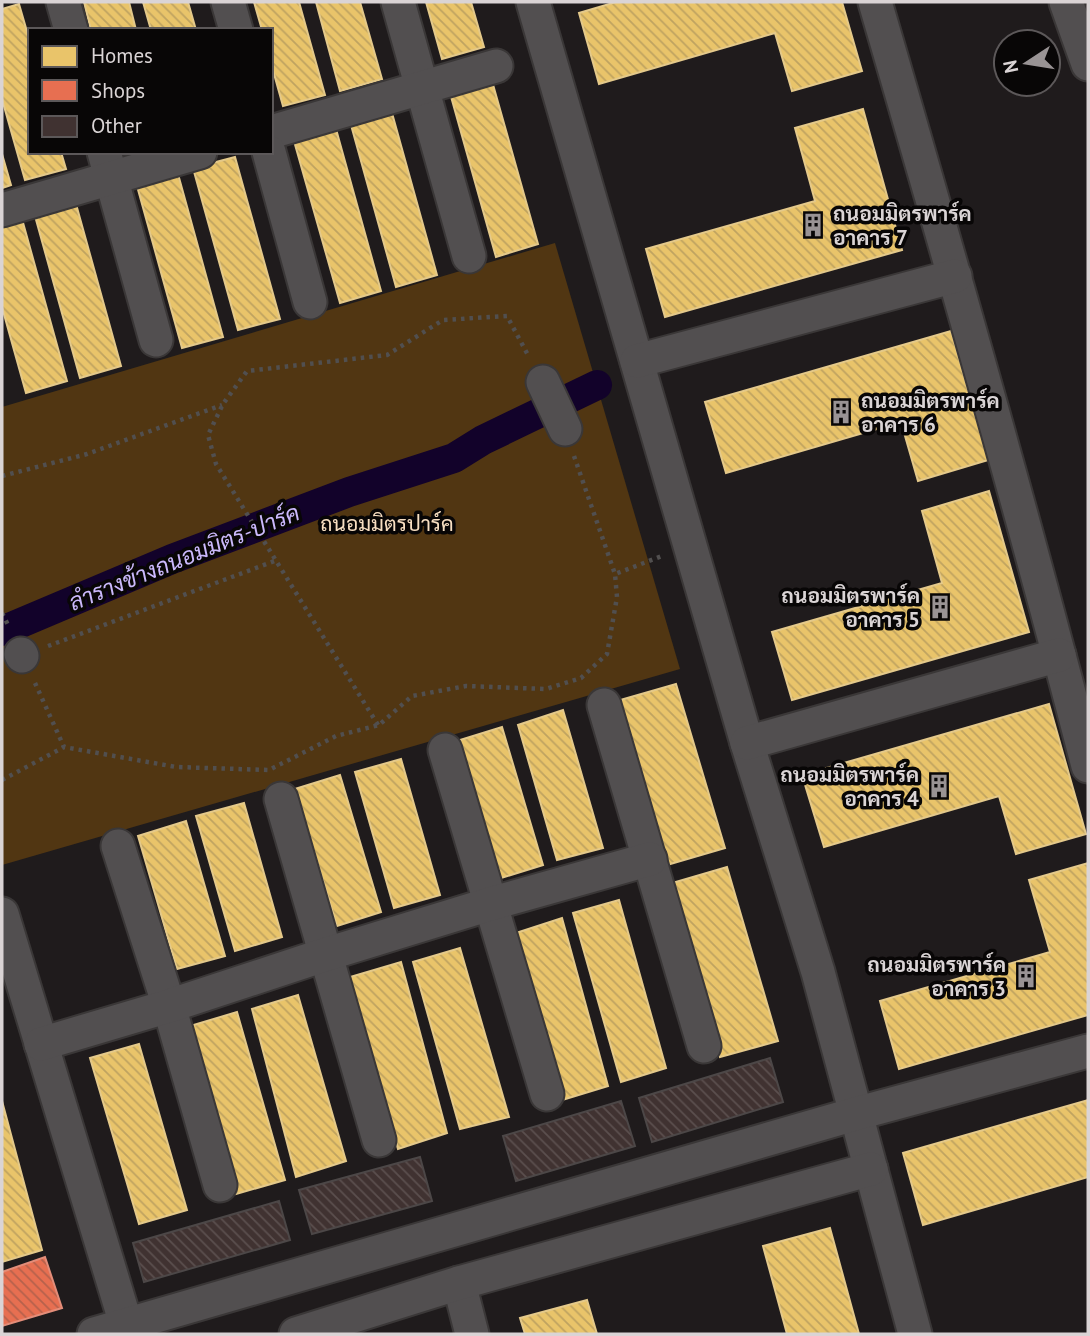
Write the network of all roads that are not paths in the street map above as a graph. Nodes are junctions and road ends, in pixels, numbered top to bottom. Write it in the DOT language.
graph roads {
  1 [pos="63,2"];
  2 [pos="228,2"];
  3 [pos="398,2"];
  4 [pos="533,2"];
  5 [pos="875,2"];
  6 [pos="1066,2"];
  7 [pos="70,28"];
  8 [pos="235,28"];
  9 [pos="1088,64"];
  10 [pos="496,66"];
  11 [pos="422,88"];
  12 [pos="273,131"];
  13 [pos="186,154"];
  14 [pos="270,154"];
  15 [pos="108,165"];
  16 [pos="2,210"];
  17 [pos="468,256"];
  18 [pos="955,276"];
  19 [pos="310,302"];
  20 [pos="156,340"];
  21 [pos="637,361"];
  22 [pos="543,382"];
  23 [pos="565,429"];
  24 [pos="1059,655"];
  25 [pos="604,705"];
  26 [pos="747,743"];
  27 [pos="445,750"];
  28 [pos="1088,766"];
  29 [pos="281,799"];
  30 [pos="118,846"];
  31 [pos="650,859"];
  32 [pos="490,904"];
  33 [pos="2,914"];
  34 [pos="327,954"];
  35 [pos="169,1006"];
  36 [pos="41,1045"];
  37 [pos="704,1046"];
  38 [pos="1088,1051"];
  39 [pos="547,1094"];
  40 [pos="855,1114"];
  41 [pos="379,1140"];
  42 [pos="871,1169"];
  43 [pos="220,1185"];
  44 [pos="459,1283"];
  45 [pos="128,1330"];
  46 [pos="93,1334"];
  47 [pos="296,1334"];
  48 [pos="472,1334"];
  49 [pos="915,1334"];
  1 -- 7 [label="street"];
  2 -- 8 [label="street"];
  3 -- 11 [label="street"];
  4 -- 21 [label="street"];
  5 -- 18 [label="street"];
  6 -- 9 [label="street"];
  10 -- 11 [label="street"];
  11 -- 12 [label="street"];
  11 -- 17 [label="street"];
  13 -- 15 [label="street"];
  14 -- 19 [label="street"];
  15 -- 16 [label="street"];
  15 -- 20 [label="street"];
  18 -- 21 [label="street"];
  18 -- 24 [label="street"];
  21 -- 26 [label="street"];
  22 -- 23 [label="street"];
  24 -- 26 [label="street"];
  24 -- 28 [label="street"];
  25 -- 31 [label="street"];
  26 -- 40 [label="street"];
  27 -- 32 [label="street"];
  29 -- 34 [label="street"];
  30 -- 35 [label="street"];
  31 -- 32 [label="street"];
  31 -- 37 [label="street"];
  32 -- 34 [label="street"];
  32 -- 39 [label="street"];
  33 -- 36 [label="street"];
  34 -- 35 [label="street"];
  34 -- 41 [label="street"];
  35 -- 36 [label="street"];
  35 -- 43 [label="street"];
  36 -- 45 [label="street"];
  38 -- 40 [label="street"];
  40 -- 42 [label="street"];
  40 -- 45 [label="street"];
  42 -- 44 [label="street"];
  42 -- 49 [label="street"];
  44 -- 47 [label="street"];
  44 -- 48 [label="street"];
  45 -- 46 [label="street"];
}
